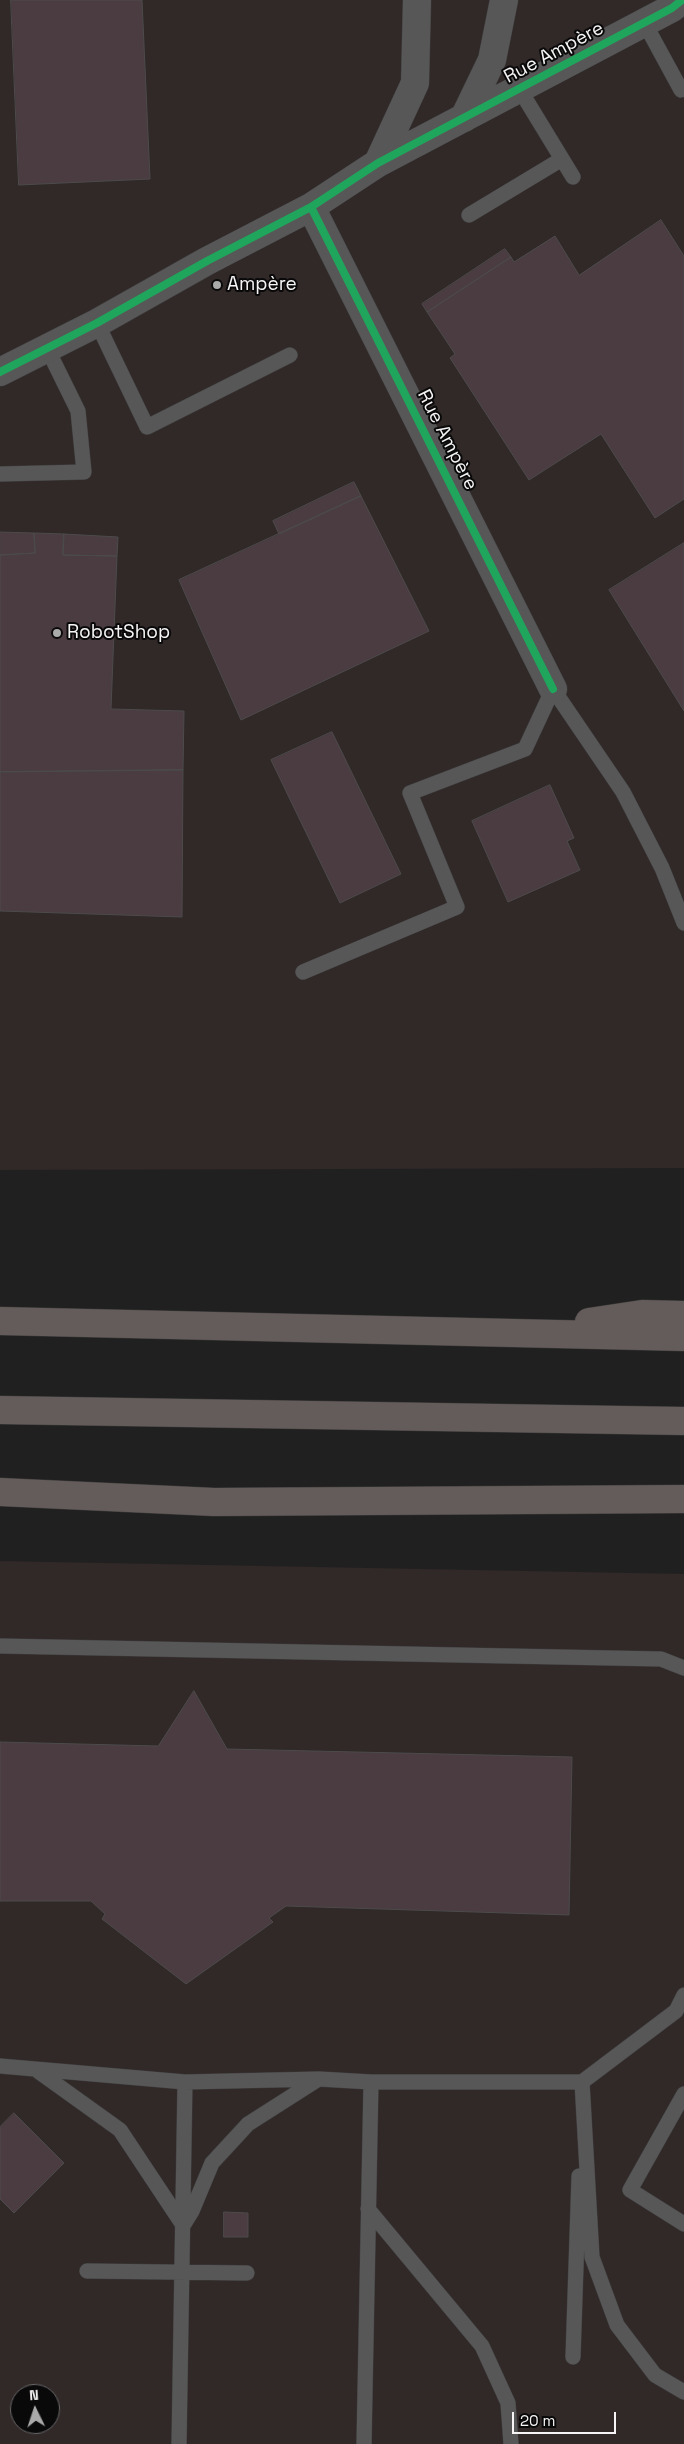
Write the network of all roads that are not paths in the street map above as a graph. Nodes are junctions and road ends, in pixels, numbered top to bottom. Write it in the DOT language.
graph roads {
  1 [pos="417,0"];
  2 [pos="504,0"];
  3 [pos="682,0"];
  4 [pos="644,22"];
  5 [pos="684,88"];
  6 [pos="520,90"];
  7 [pos="464,118"];
  8 [pos="562,159"];
  9 [pos="378,163"];
  10 [pos="573,177"];
  11 [pos="311,207"];
  12 [pos="469,215"];
  13 [pos="97,323"];
  14 [pos="47,348"];
  15 [pos="290,355"];
  16 [pos="0,372"];
  17 [pos="0,474"];
  18 [pos="554,689"];
  19 [pos="684,923"];
  20 [pos="303,972"];
  21 [pos="684,1315"];
  22 [pos="0,1321"];
  23 [pos="516,1332"];
  24 [pos="684,1338"];
  25 [pos="0,1410"];
  26 [pos="684,1421"];
  27 [pos="4,1493"];
  28 [pos="684,1499"];
  29 [pos="0,1646"];
  30 [pos="684,1658"];
  31 [pos="661,1659"];
  32 [pos="684,1668"];
  33 [pos="684,1995"];
  34 [pos="0,2066"];
  35 [pos="35,2069"];
  36 [pos="319,2079"];
  37 [pos="185,2082"];
  38 [pos="371,2082"];
  39 [pos="582,2082"];
  40 [pos="684,2094"];
  41 [pos="368,2209"];
  42 [pos="684,2224"];
  43 [pos="183,2225"];
  44 [pos="87,2270"];
  45 [pos="180,2273"];
  46 [pos="247,2273"];
  47 [pos="573,2357"];
  48 [pos="684,2392"];
  49 [pos="179,2444"];
  50 [pos="364,2444"];
  51 [pos="511,2444"];
  1 -- 9 [label="street"];
  2 -- 7 [label="street, Rue Ampère"];
  3 -- 4 [label="street, Rue Ampère"];
  4 -- 5 [label="lane"];
  4 -- 6 [label="street, Rue Ampère"];
  6 -- 7 [label="street, Rue Ampère"];
  6 -- 8 [label="lane"];
  7 -- 9 [label="street, Rue Ampère"];
  8 -- 10 [label="lane"];
  8 -- 12 [label="lane"];
  9 -- 11 [label="street, Rue Ampère"];
  11 -- 13 [label="street, Rue Ampère"];
  11 -- 18 [label="street, Rue Ampère"];
  13 -- 14 [label="street, Rue Ampère"];
  13 -- 15 [label="lane"];
  14 -- 16 [label="street, Rue Ampère"];
  14 -- 17 [label="lane"];
  18 -- 19 [label="lane"];
  18 -- 20 [label="lane"];
  21 -- 23 [label="highway"];
  22 -- 23 [label="highway"];
  23 -- 24 [label="highway"];
  25 -- 26 [label="highway"];
  27 -- 28 [label="highway"];
  29 -- 31 [label="lane"];
  30 -- 31 [label="lane"];
  31 -- 32 [label="lane"];
  33 -- 39 [label="lane"];
  34 -- 35 [label="lane"];
  35 -- 37 [label="lane"];
  35 -- 43 [label="lane"];
  36 -- 37 [label="lane"];
  36 -- 38 [label="lane"];
  36 -- 43 [label="lane"];
  37 -- 43 [label="lane"];
  38 -- 39 [label="lane"];
  38 -- 41 [label="lane"];
  39 -- 47 [label="lane"];
  39 -- 48 [label="lane"];
  40 -- 42 [label="lane"];
  41 -- 50 [label="lane"];
  41 -- 51 [label="lane"];
  43 -- 45 [label="lane"];
  44 -- 45 [label="lane"];
  45 -- 46 [label="lane"];
  45 -- 49 [label="lane"];
}
